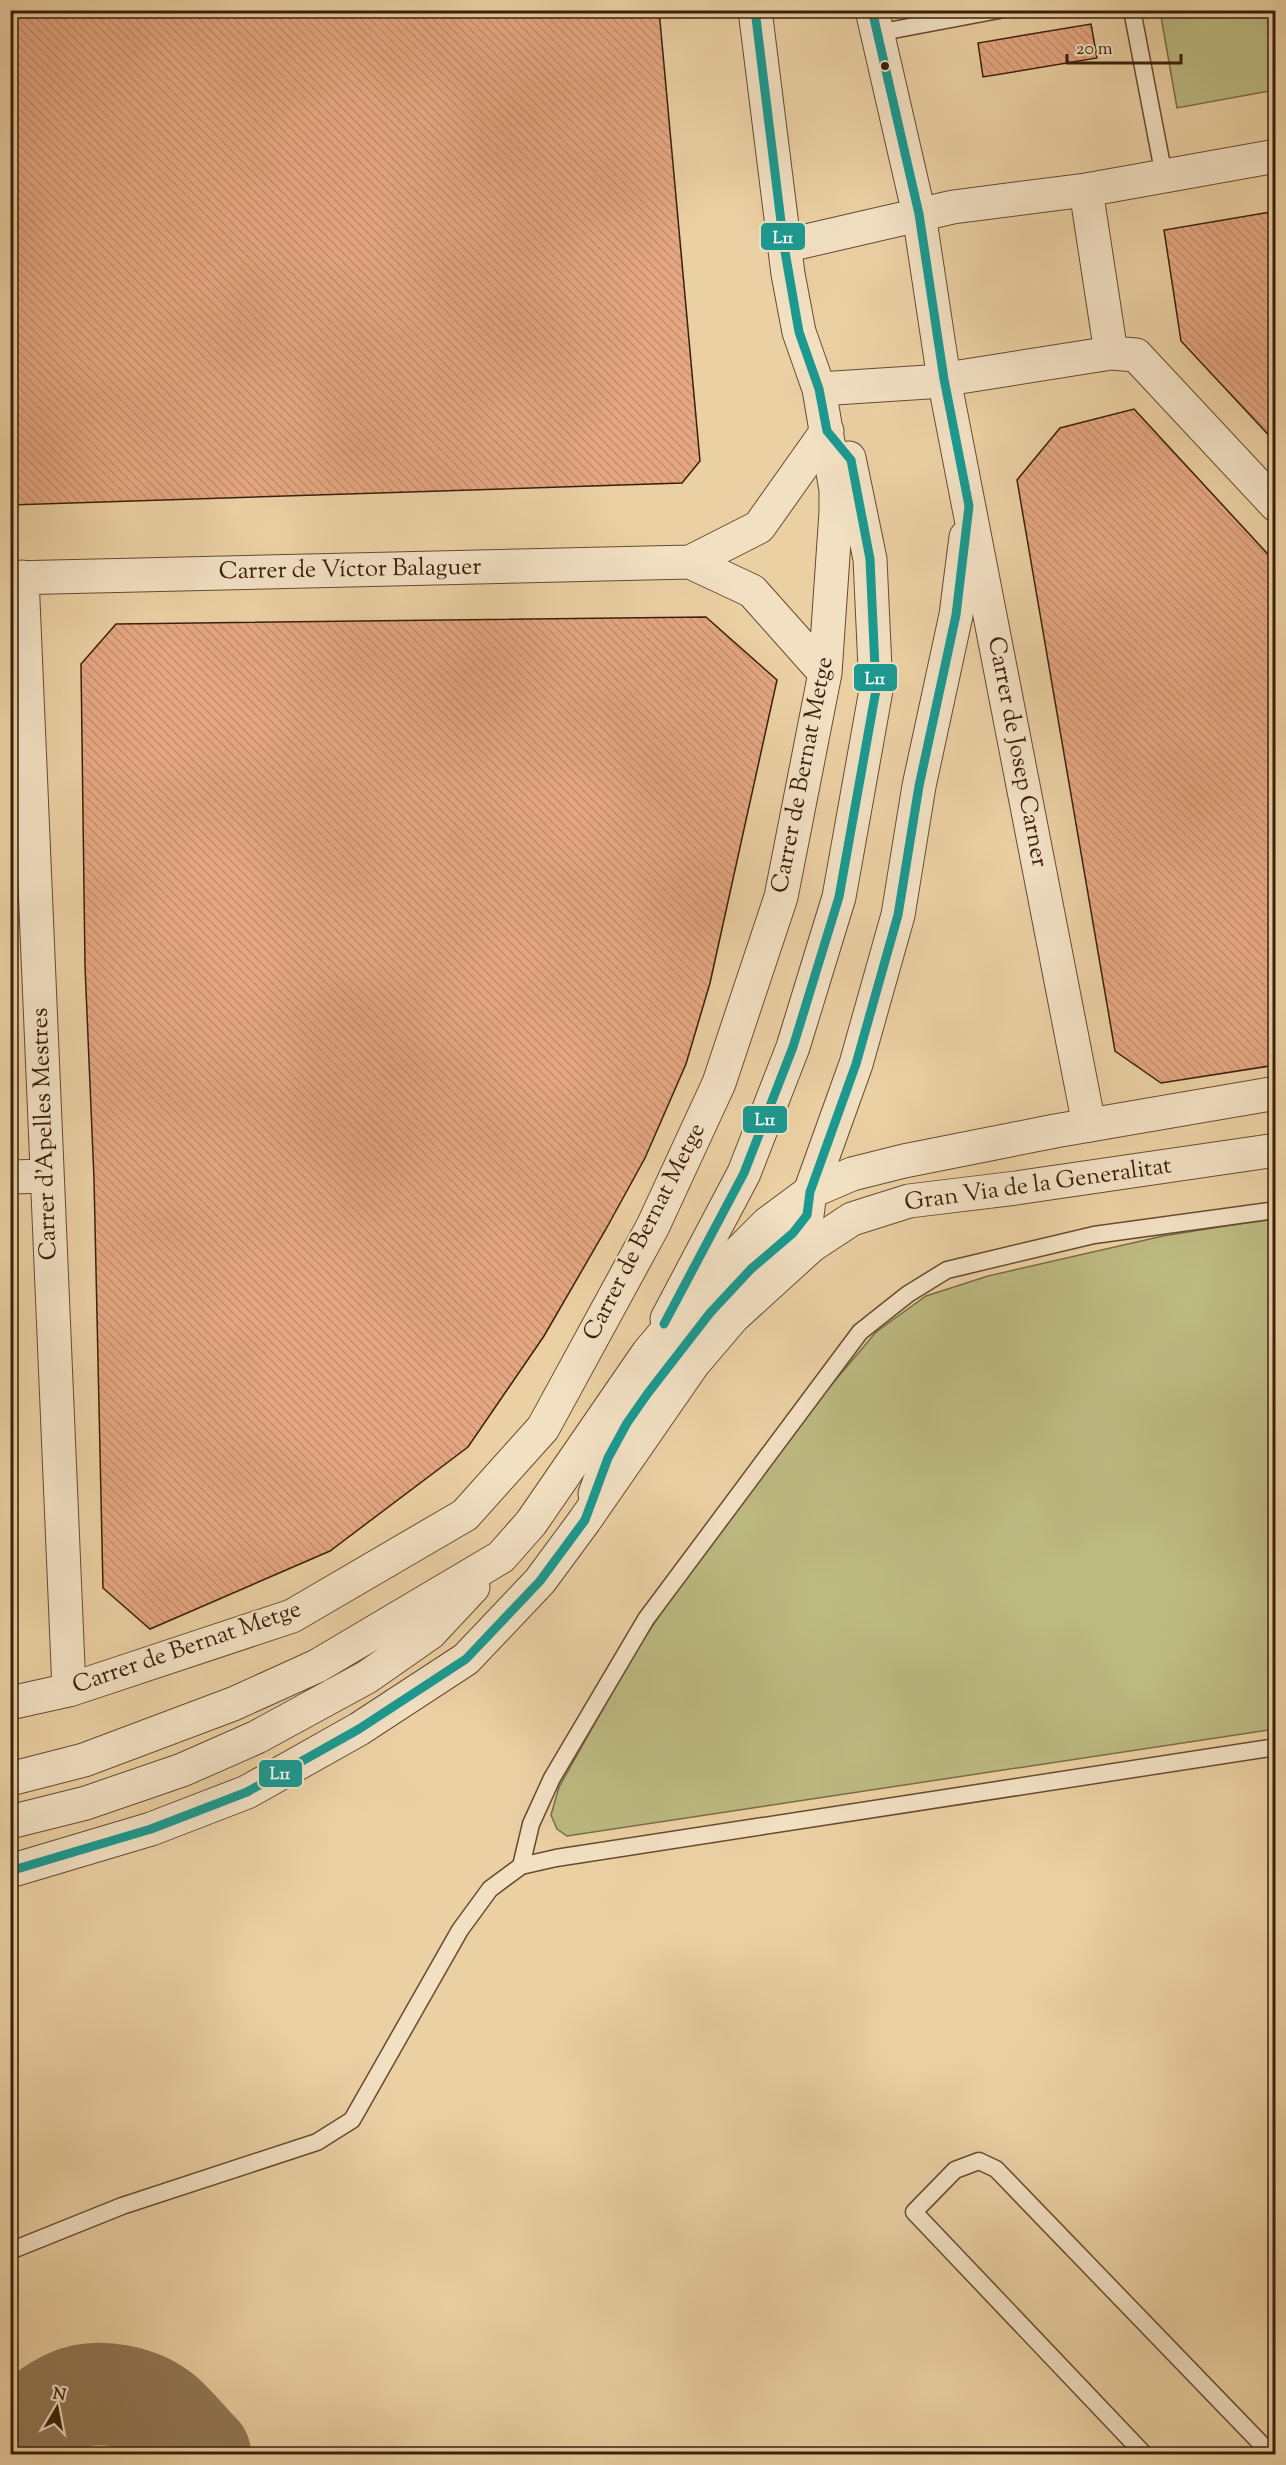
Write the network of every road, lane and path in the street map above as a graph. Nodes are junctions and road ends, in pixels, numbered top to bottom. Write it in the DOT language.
graph roads {
  1 [pos="755,10"];
  2 [pos="999,10"];
  3 [pos="1132,10"];
  4 [pos="874,22"];
  5 [pos="1275,156"];
  6 [pos="1164,176"];
  7 [pos="1086,190"];
  8 [pos="920,214"];
  9 [pos="784,246"];
  10 [pos="1111,353"];
  11 [pos="944,379"];
  12 [pos="819,389"];
  13 [pos="827,431"];
  14 [pos="1275,505"];
  15 [pos="969,506"];
  16 [pos="690,562"];
  17 [pos="16,578"];
  18 [pos="825,673"];
  19 [pos="1275,1093"];
  20 [pos="1089,1125"];
  21 [pos="1275,1150"];
  22 [pos="47,1176"];
  23 [pos="10,1177"];
  24 [pos="810,1192"];
  25 [pos="1275,1210"];
  26 [pos="648,1353"];
  27 [pos="585,1520"];
  28 [pos="501,1557"];
  29 [pos="69,1690"];
  30 [pos="10,1703"];
  31 [pos="1275,1747"];
  32 [pos="10,1779"];
  33 [pos="10,1822"];
  34 [pos="521,1866"];
  35 [pos="10,1871"];
  36 [pos="10,2251"];
  37 [pos="1144,2454"];
  38 [pos="1271,2454"];
  1 -- 9 [label="street, Carrer de Bernat Metge"];
  2 -- 4 [label="lane"];
  3 -- 6 [label="lane"];
  4 -- 8 [label="street"];
  5 -- 6 [label="street"];
  6 -- 7 [label="street"];
  7 -- 8 [label="street"];
  7 -- 10 [label="street"];
  8 -- 9 [label="street"];
  8 -- 11 [label="street"];
  9 -- 12 [label="street, Carrer de Bernat Metge"];
  10 -- 11 [label="street"];
  10 -- 14 [label="street"];
  11 -- 12 [label="street"];
  11 -- 15 [label="street, Carrer de Josep Carner"];
  12 -- 13 [label="street, Carrer de Bernat Metge"];
  13 -- 16 [label="street, Carrer de Víctor Balaguer"];
  13 -- 18 [label="street, Carrer de Bernat Metge"];
  13 -- 26 [label="street, Carrer de Bernat Metge"];
  15 -- 20 [label="street, Carrer de Josep Carner"];
  15 -- 24 [label="street"];
  16 -- 17 [label="street, Carrer de Víctor Balaguer"];
  16 -- 18 [label="street, Carrer de Víctor Balaguer"];
  17 -- 22 [label="street, Carrer d'Apelles Mestres"];
  18 -- 29 [label="street, Carrer de Bernat Metge"];
  19 -- 20 [label="street, Gran Via de la Generalitat"];
  20 -- 24 [label="street, Gran Via de la Generalitat"];
  21 -- 27 [label="street, Gran Via de la Generalitat"];
  22 -- 23 [label="street"];
  22 -- 29 [label="street, Carrer d'Apelles Mestres"];
  24 -- 26 [label="street, Gran Via de la Generalitat"];
  24 -- 27 [label="street"];
  25 -- 34 [label="lane"];
  26 -- 28 [label="street, Gran Via de la Generalitat"];
  27 -- 35 [label="street, Gran Via de la Generalitat"];
  28 -- 32 [label="street, Gran Via de la Generalitat"];
  28 -- 33 [label="street"];
  29 -- 30 [label="street, Carrer de Bernat Metge"];
  31 -- 34 [label="lane"];
  34 -- 36 [label="lane"];
  37 -- 38 [label="lane"];
}
